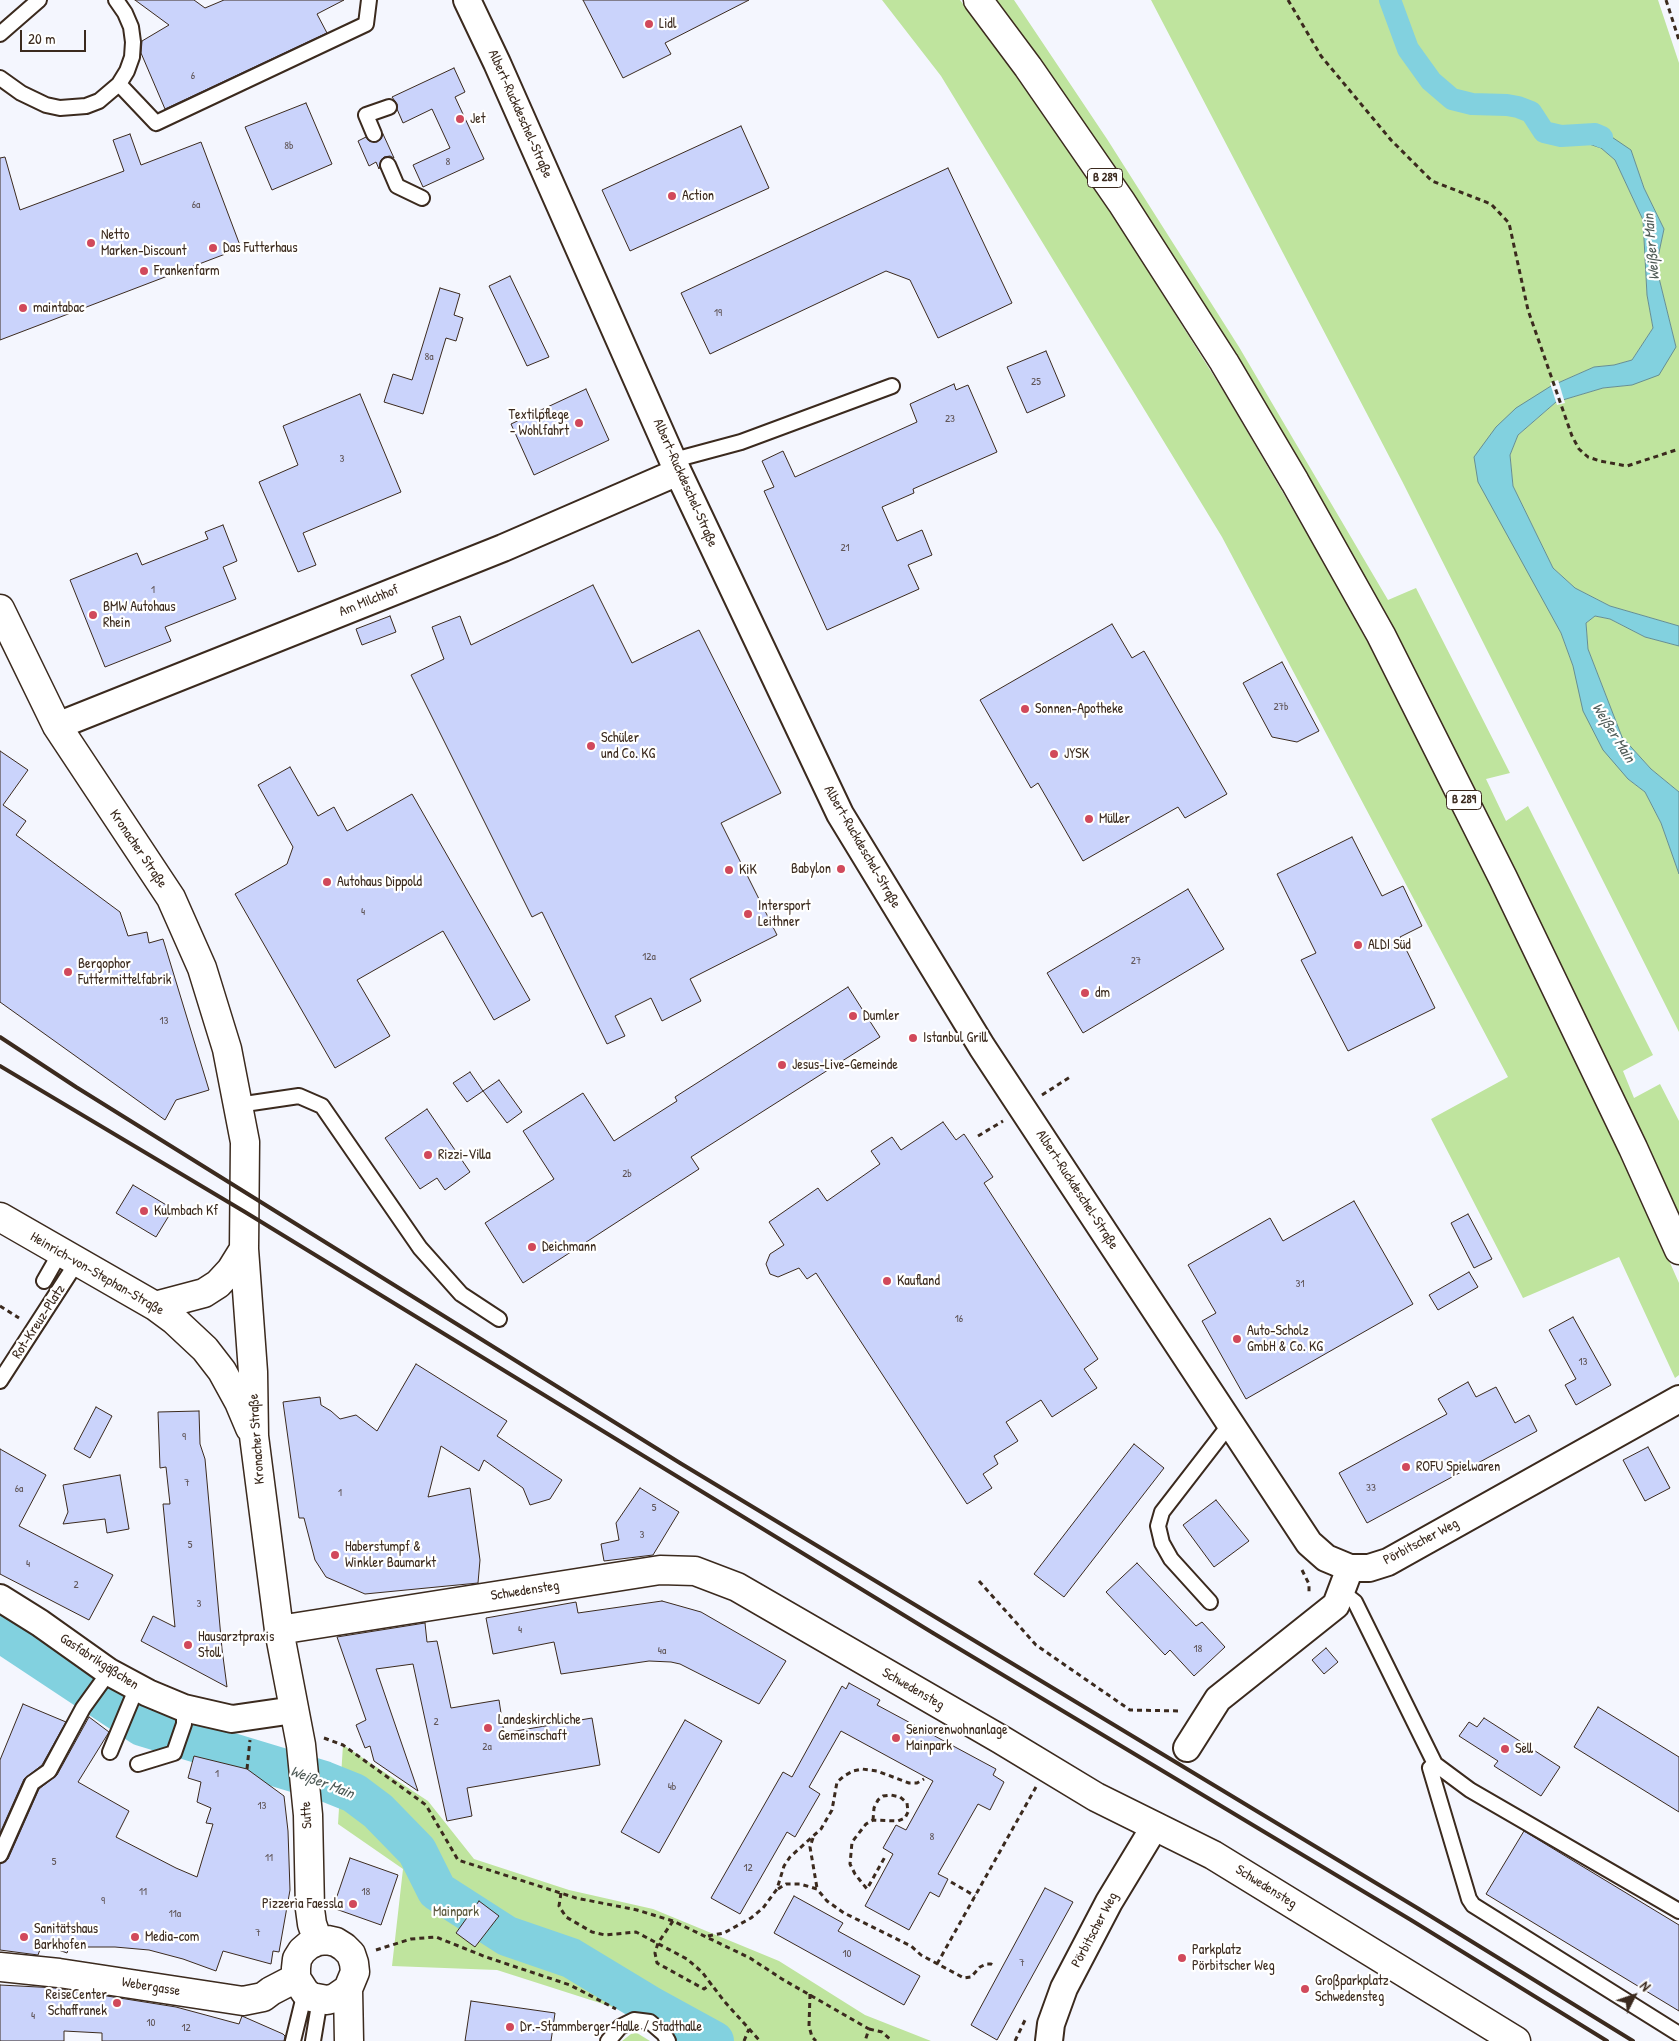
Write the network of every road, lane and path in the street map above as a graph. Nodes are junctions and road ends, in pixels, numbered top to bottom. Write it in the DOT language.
graph roads {
  1 [pos="38,0"];
  2 [pos="116,0"];
  3 [pos="369,0"];
  4 [pos="467,0"];
  5 [pos="978,0"];
  6 [pos="1288,0"];
  7 [pos="1666,0"];
  8 [pos="0,34"];
  9 [pos="1679,40"];
  10 [pos="0,78"];
  11 [pos="119,84"];
  12 [pos="389,107"];
  13 [pos="374,134"];
  14 [pos="388,165"];
  15 [pos="422,198"];
  16 [pos="892,386"];
  17 [pos="1679,449"];
  18 [pos="676,466"];
  19 [pos="0,609"];
  20 [pos="57,726"];
  21 [pos="238,1105"];
  22 [pos="0,1217"];
  23 [pos="244,1248"];
  24 [pos="1679,1250"];
  25 [pos="69,1258"];
  26 [pos="44,1281"];
  27 [pos="0,1306"];
  28 [pos="155,1306"];
  29 [pos="499,1319"];
  30 [pos="34,1328"];
  31 [pos="0,1381"];
  32 [pos="1679,1398"];
  33 [pos="1230,1424"];
  34 [pos="254,1436"];
  35 [pos="1345,1580"];
  36 [pos="0,1598"];
  37 [pos="1210,1602"];
  38 [pos="278,1630"];
  39 [pos="106,1677"];
  40 [pos="135,1692"];
  41 [pos="184,1716"];
  42 [pos="298,1728"];
  43 [pos="250,1739"];
  44 [pos="1187,1748"];
  45 [pos="110,1752"];
  46 [pos="138,1764"];
  47 [pos="1435,1764"];
  48 [pos="1047,1767"];
  49 [pos="247,1769"];
  50 [pos="924,1779"];
  51 [pos="873,1820"];
  52 [pos="1155,1826"];
  53 [pos="813,1837"];
  54 [pos="0,1855"];
  55 [pos="886,1855"];
  56 [pos="951,1882"];
  57 [pos="777,1889"];
  58 [pos="817,1889"];
  59 [pos="561,1893"];
  60 [pos="975,1896"];
  61 [pos="1679,1912"];
  62 [pos="673,1921"];
  63 [pos="708,1937"];
  64 [pos="318,1941"];
  65 [pos="658,1943"];
  66 [pos="372,1951"];
  67 [pos="937,1964"];
  68 [pos="0,1967"];
  69 [pos="996,1967"];
  70 [pos="712,1983"];
  71 [pos="348,1989"];
  72 [pos="307,1990"];
  73 [pos="810,1994"];
  74 [pos="634,2020"];
  75 [pos="749,2029"];
  76 [pos="869,2029"];
  77 [pos="1679,2034"];
  78 [pos="293,2041"];
  79 [pos="313,2041"];
  80 [pos="349,2041"];
  81 [pos="608,2041"];
  82 [pos="668,2041"];
  83 [pos="744,2041"];
  84 [pos="760,2041"];
  85 [pos="816,2041"];
  86 [pos="865,2041"];
  87 [pos="892,2041"];
  88 [pos="1049,2041"];
  89 [pos="1516,2041"];
  1 -- 8 [label="lane"];
  2 -- 11 [label="lane"];
  3 -- 11 [label="lane"];
  4 -- 18 [label="street, Albert-Ruckdeschel-Straße"];
  5 -- 24 [label="main road, B 289"];
  6 -- 17 [label="path"];
  7 -- 9 [label="path"];
  10 -- 11 [label="lane"];
  12 -- 13 [label="lane"];
  14 -- 15 [label="lane"];
  16 -- 18 [label="lane"];
  18 -- 20 [label="street, Am Milchhof"];
  18 -- 33 [label="street, Albert-Ruckdeschel-Straße"];
  19 -- 20 [label="main road, Kronacher Straße"];
  20 -- 21 [label="main road, Kronacher Straße"];
  21 -- 23 [label="main road, Kronacher Straße"];
  21 -- 29 [label="lane"];
  22 -- 25 [label="main road, Heinrich-von-Stephan-Straße"];
  23 -- 28 [label="main road"];
  23 -- 34 [label="main road, Kronacher Straße"];
  25 -- 26 [label="lane"];
  25 -- 28 [label="main road, Heinrich-von-Stephan-Straße"];
  25 -- 30 [label="lane, Rot-Kreuz-Platz"];
  27 -- 30 [label="path"];
  28 -- 34 [label="main road, Heinrich-von-Stephan-Straße"];
  30 -- 31 [label="lane, Rot-Kreuz-Platz"];
  32 -- 35 [label="street, Pörbitscher Weg"];
  33 -- 35 [label="street, Albert-Ruckdeschel-Straße"];
  33 -- 37 [label="lane"];
  34 -- 38 [label="main road, Kronacher Straße"];
  35 -- 44 [label="street"];
  35 -- 47 [label="lane"];
  36 -- 39 [label="street, Gasfabrikgäßchen"];
  38 -- 42 [label="main road, Sutte"];
  38 -- 48 [label="main road, Schwedensteg"];
  39 -- 40 [label="street, Gasfabrikgäßchen"];
  39 -- 54 [label="lane"];
  40 -- 41 [label="street, Gasfabrikgäßchen"];
  40 -- 45 [label="lane"];
  41 -- 42 [label="street, Gasfabrikgäßchen"];
  41 -- 46 [label="lane"];
  42 -- 59 [label="path"];
  42 -- 64 [label="main road, Sutte"];
  43 -- 49 [label="path"];
  47 -- 61 [label="lane"];
  47 -- 77 [label="lane"];
  48 -- 52 [label="main road, Schwedensteg"];
  48 -- 60 [label="path"];
  50 -- 53 [label="path"];
  51 -- 51 [label="path"];
  51 -- 55 [label="path"];
  52 -- 88 [label="street, Pörbitscher Weg"];
  52 -- 89 [label="main road, Schwedensteg"];
  53 -- 57 [label="path"];
  53 -- 58 [label="path"];
  56 -- 60 [label="path"];
  57 -- 58 [label="path"];
  57 -- 63 [label="path"];
  58 -- 67 [label="path"];
  59 -- 62 [label="path"];
  59 -- 65 [label="path"];
  60 -- 67 [label="path"];
  62 -- 63 [label="path"];
  62 -- 65 [label="path"];
  63 -- 73 [label="path"];
  64 -- 71 [label="main road"];
  64 -- 72 [label="main road"];
  65 -- 70 [label="path"];
  65 -- 70 [label="path"];
  66 -- 74 [label="path"];
  67 -- 69 [label="path"];
  68 -- 72 [label="main road, Webergasse"];
  70 -- 75 [label="path"];
  71 -- 72 [label="main road"];
  71 -- 80 [label="main road"];
  72 -- 78 [label="lane"];
  72 -- 79 [label="lane"];
  73 -- 76 [label="path"];
  73 -- 85 [label="path"];
  74 -- 81 [label="lane"];
  74 -- 82 [label="lane"];
  75 -- 83 [label="path"];
  75 -- 84 [label="path"];
  76 -- 86 [label="path"];
  76 -- 87 [label="path"];
}
